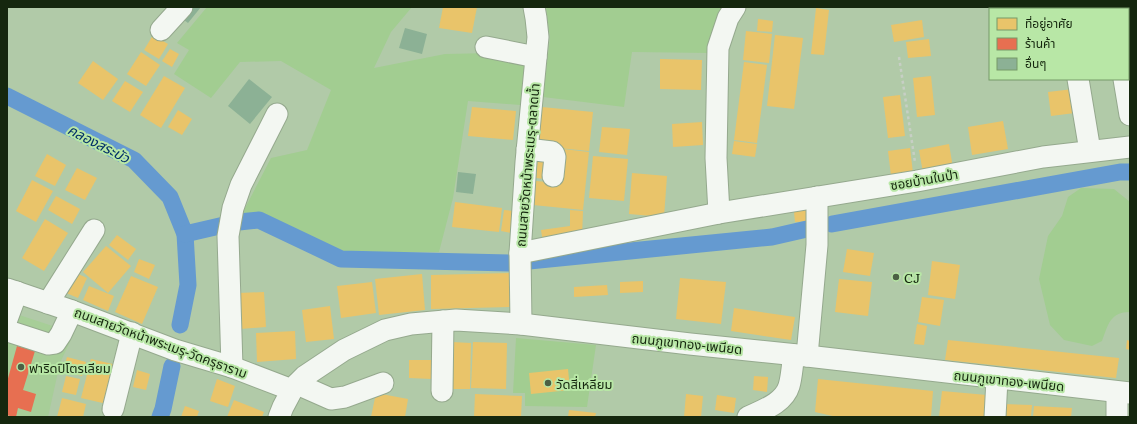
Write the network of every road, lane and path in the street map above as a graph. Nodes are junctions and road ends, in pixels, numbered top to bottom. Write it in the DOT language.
graph roads {
  1 [pos="182,7"];
  2 [pos="534,7"];
  3 [pos="735,7"];
  4 [pos="160,30"];
  5 [pos="486,47"];
  6 [pos="536,57"];
  7 [pos="899,57"];
  8 [pos="1078,80"];
  9 [pos="1124,80"];
  10 [pos="277,114"];
  11 [pos="1130,115"];
  12 [pos="1130,147"];
  13 [pos="527,149"];
  14 [pos="1090,151"];
  15 [pos="552,176"];
  16 [pos="918,181"];
  17 [pos="817,197"];
  18 [pos="719,213"];
  19 [pos="94,230"];
  20 [pos="520,253"];
  21 [pos="12,290"];
  22 [pos="48,303"];
  23 [pos="72,311"];
  24 [pos="7,320"];
  25 [pos="443,322"];
  26 [pos="521,324"];
  27 [pos="7,328"];
  28 [pos="132,333"];
  29 [pos="800,356"];
  30 [pos="232,367"];
  31 [pos="997,379"];
  32 [pos="382,383"];
  33 [pos="295,387"];
  34 [pos="442,391"];
  35 [pos="1124,393"];
  36 [pos="113,409"];
  37 [pos="279,417"];
  38 [pos="748,417"];
  39 [pos="995,417"];
  40 [pos="1118,417"];
  1 -- 4 [label="street"];
  2 -- 6 [label="street, ถนนสายวัดหน้าพระเมรุ-ตลาดน้ำ"];
  3 -- 18 [label="street"];
  5 -- 6 [label="street"];
  6 -- 13 [label="street, ถนนสายวัดหน้าพระเมรุ-ตลาดน้ำ"];
  7 -- 16 [label="path"];
  8 -- 14 [label="street"];
  9 -- 11 [label="street"];
  10 -- 30 [label="street"];
  12 -- 14 [label="street, ซอยบ้านในป่า"];
  13 -- 15 [label="street"];
  13 -- 20 [label="street, ถนนสายวัดหน้าพระเมรุ-ตลาดน้ำ"];
  14 -- 16 [label="street, ซอยบ้านในป่า"];
  16 -- 17 [label="street, ซอยบ้านในป่า"];
  17 -- 18 [label="street, ซอยบ้านในป่า"];
  17 -- 29 [label="street"];
  18 -- 20 [label="street, ซอยบ้านในป่า"];
  19 -- 22 [label="street"];
  20 -- 26 [label="street, ถนนสายวัดหน้าพระเมรุ-ตลาดน้ำ"];
  21 -- 22 [label="street, ถนนสายวัดหน้าพระเมรุ-วัดครุธาราม"];
  21 -- 24 [label="street"];
  22 -- 23 [label="street, ถนนสายวัดหน้าพระเมรุ-วัดครุธาราม"];
  23 -- 27 [label="street"];
  23 -- 28 [label="street, ถนนสายวัดหน้าพระเมรุ-วัดครุธาราม"];
  25 -- 26 [label="street, ถนนภูเขาทอง-เพนียด"];
  25 -- 33 [label="street, ถนนภูเขาทอง-เพนียด"];
  25 -- 34 [label="street"];
  26 -- 29 [label="street, ถนนภูเขาทอง-เพนียด"];
  28 -- 30 [label="street, ถนนสายวัดหน้าพระเมรุ-วัดครุธาราม"];
  28 -- 36 [label="street"];
  29 -- 31 [label="street, ถนนภูเขาทอง-เพนียด"];
  29 -- 38 [label="street"];
  30 -- 33 [label="street, ถนนสายวัดหน้าพระเมรุ-วัดครุธาราม"];
  31 -- 35 [label="street, ถนนภูเขาทอง-เพนียด"];
  31 -- 39 [label="street"];
  32 -- 33 [label="street, ถนนสายวัดหน้าพระเมรุ-วัดครุธาราม"];
  33 -- 37 [label="street, ถนนภูเขาทอง-เพนียด"];
  35 -- 40 [label="street"];
}
